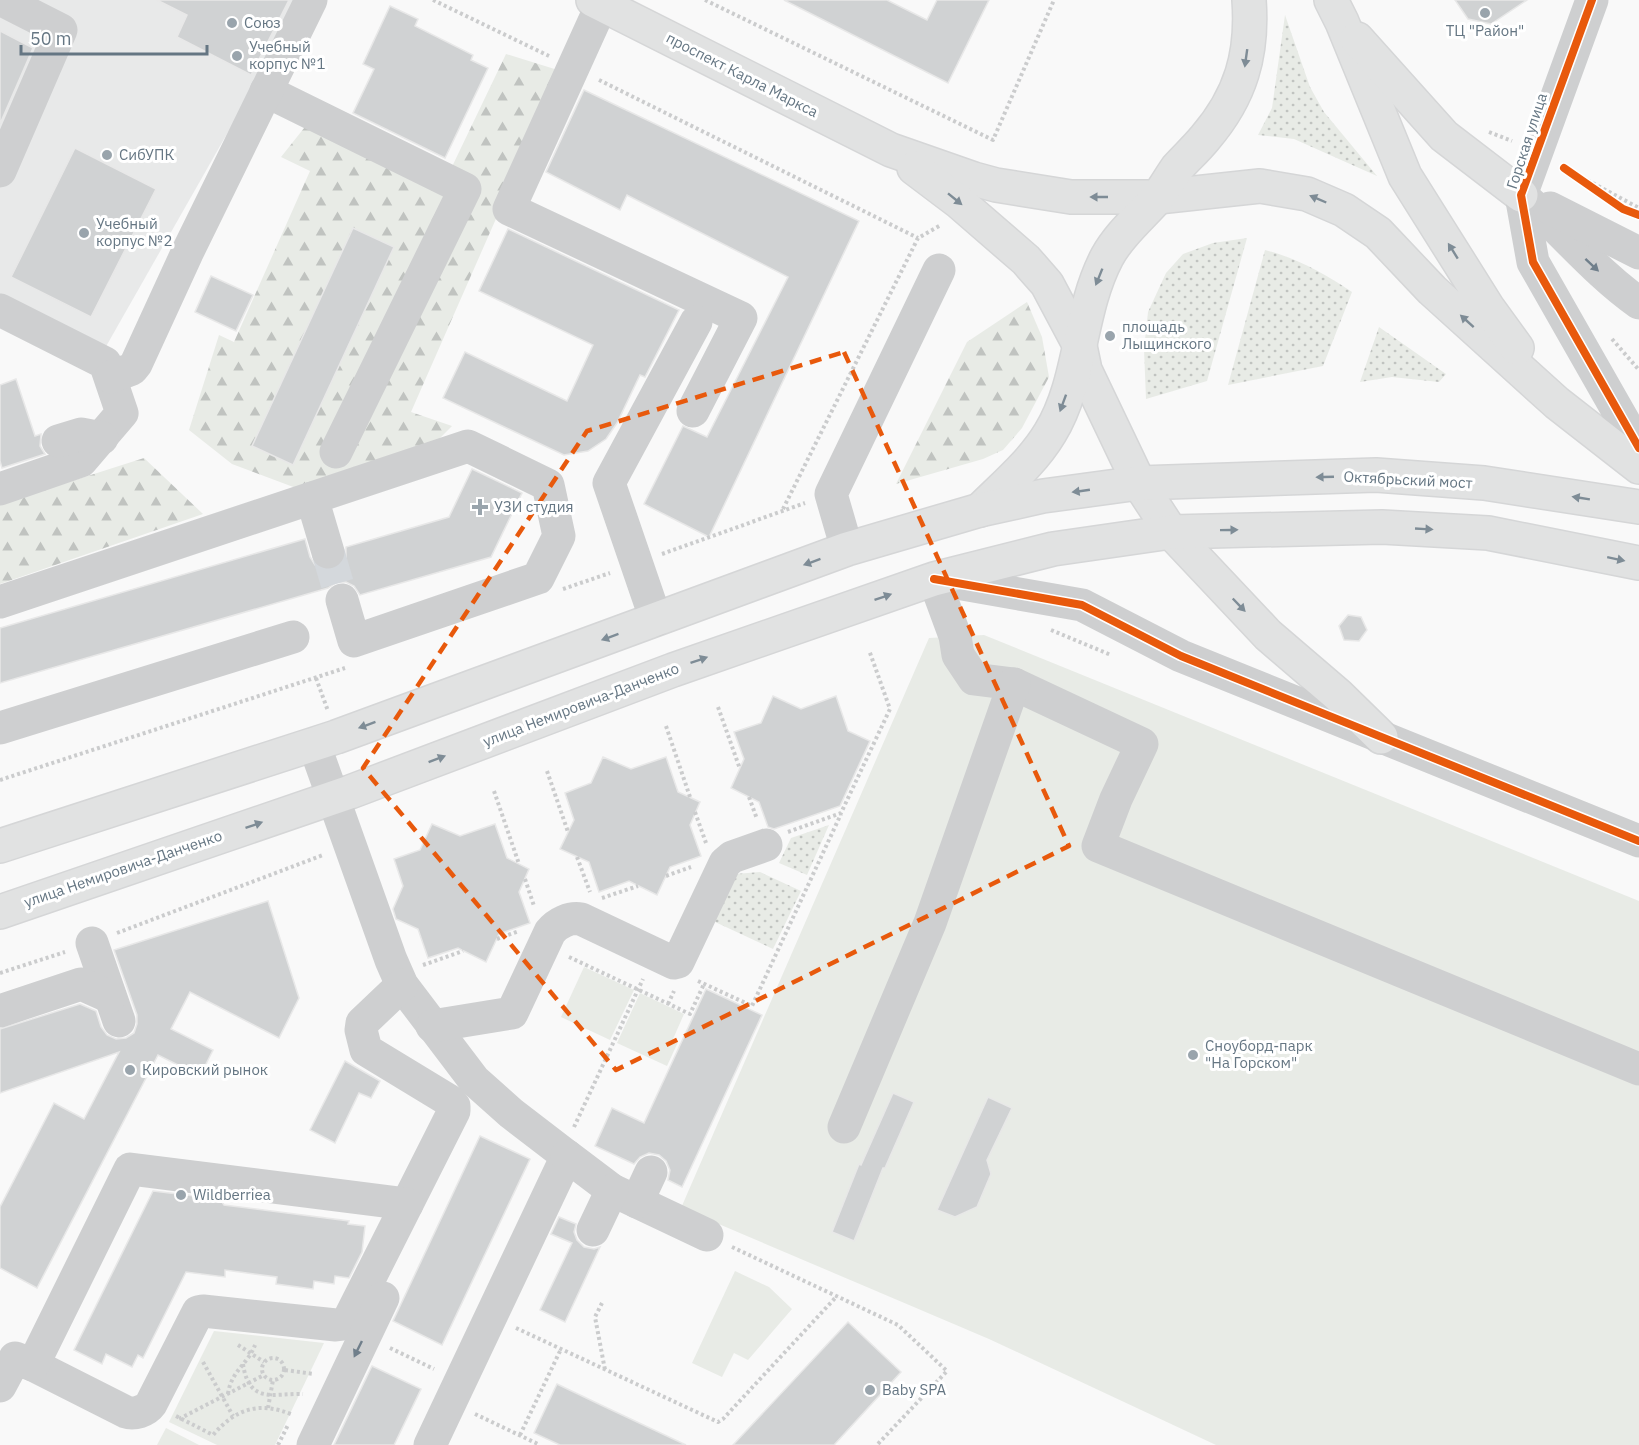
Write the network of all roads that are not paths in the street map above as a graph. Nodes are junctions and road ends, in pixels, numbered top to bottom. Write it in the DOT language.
graph roads {
  1 [pos="2,0"];
  2 [pos="311,0"];
  3 [pos="1249,0"];
  4 [pos="1318,0"];
  5 [pos="1592,0"];
  6 [pos="597,2"];
  7 [pos="1337,11"];
  8 [pos="266,91"];
  9 [pos="891,150"];
  10 [pos="0,171"];
  11 [pos="1158,197"];
  12 [pos="1534,201"];
  13 [pos="1639,253"];
  14 [pos="939,270"];
  15 [pos="1639,303"];
  16 [pos="0,310"];
  17 [pos="696,322"];
  18 [pos="1080,346"];
  19 [pos="111,377"];
  20 [pos="1557,403"];
  21 [pos="693,411"];
  22 [pos="102,438"];
  23 [pos="58,441"];
  24 [pos="1639,448"];
  25 [pos="336,452"];
  26 [pos="1639,467"];
  27 [pos="1139,483"];
  28 [pos="0,489"];
  29 [pos="312,498"];
  30 [pos="1639,507"];
  31 [pos="980,510"];
  32 [pos="1170,531"];
  33 [pos="847,549"];
  34 [pos="328,552"];
  35 [pos="1639,564"];
  36 [pos="934,579"];
  37 [pos="342,600"];
  38 [pos="0,602"];
  39 [pos="656,620"];
  40 [pos="293,637"];
  41 [pos="1014,684"];
  42 [pos="0,728"];
  43 [pos="1381,737"];
  44 [pos="314,744"];
  45 [pos="333,798"];
  46 [pos="770,834"];
  47 [pos="1639,841"];
  48 [pos="0,846"];
  49 [pos="0,912"];
  50 [pos="92,943"];
  51 [pos="412,975"];
  52 [pos="0,1011"];
  53 [pos="432,1026"];
  54 [pos="1639,1069"];
  55 [pos="483,1088"];
  56 [pos="844,1126"];
  57 [pos="565,1154"];
  58 [pos="651,1172"];
  59 [pos="625,1196"];
  60 [pos="407,1204"];
  61 [pos="593,1230"];
  62 [pos="707,1235"];
  63 [pos="33,1365"];
  64 [pos="0,1386"];
  65 [pos="313,1445"];
  66 [pos="430,1445"];
  1 -- 10 [label="street"];
  2 -- 8 [label="street"];
  3 -- 11 [label="main road, one-way"];
  4 -- 7 [label="street"];
  5 -- 12 [label="street, Горская улица"];
  6 -- 9 [label="main road, проспект Карла Маркса"];
  6 -- 21 [label="street"];
  7 -- 12 [label="main road"];
  20 -- 7 [label="main road, one-way"];
  8 -- 19 [label="street"];
  8 -- 25 [label="street"];
  11 -- 9 [label="main road, one-way"];
  9 -- 18 [label="main road, one-way"];
  11 -- 18 [label="main road, one-way"];
  20 -- 11 [label="main road, one-way"];
  12 -- 13 [label="street"];
  12 -- 15 [label="street, one-way"];
  12 -- 24 [label="street, Горская улица"];
  14 -- 33 [label="street"];
  16 -- 19 [label="street"];
  17 -- 39 [label="street"];
  18 -- 27 [label="main road"];
  18 -- 31 [label="main road, one-way"];
  19 -- 22 [label="street"];
  20 -- 26 [label="main road"];
  22 -- 23 [label="street"];
  22 -- 28 [label="street"];
  30 -- 27 [label="main road, Октябрьский мост, one-way"];
  27 -- 31 [label="main road, one-way"];
  27 -- 32 [label="main road"];
  29 -- 34 [label="street"];
  29 -- 37 [label="street"];
  29 -- 38 [label="street"];
  31 -- 33 [label="main road"];
  32 -- 35 [label="main road, one-way"];
  32 -- 36 [label="main road, улица Немировича-Данченко"];
  32 -- 43 [label="main road, one-way"];
  33 -- 39 [label="main road, one-way"];
  36 -- 41 [label="street"];
  36 -- 43 [label="street"];
  45 -- 36 [label="main road, улица Немировича-Данченко, one-way"];
  39 -- 44 [label="main road, one-way"];
  40 -- 42 [label="street"];
  41 -- 54 [label="street"];
  41 -- 56 [label="street"];
  43 -- 47 [label="street"];
  44 -- 45 [label="street"];
  44 -- 48 [label="main road"];
  49 -- 45 [label="main road, улица Немировича-Данченко, one-way"];
  45 -- 51 [label="street"];
  46 -- 53 [label="street"];
  50 -- 52 [label="street"];
  51 -- 53 [label="street"];
  51 -- 60 [label="street"];
  53 -- 55 [label="street"];
  55 -- 57 [label="street"];
  55 -- 65 [label="street, one-way"];
  57 -- 59 [label="street"];
  57 -- 66 [label="street"];
  58 -- 59 [label="street"];
  59 -- 61 [label="street"];
  59 -- 62 [label="street"];
  60 -- 63 [label="street"];
  60 -- 63 [label="street"];
  63 -- 64 [label="street"];
}
